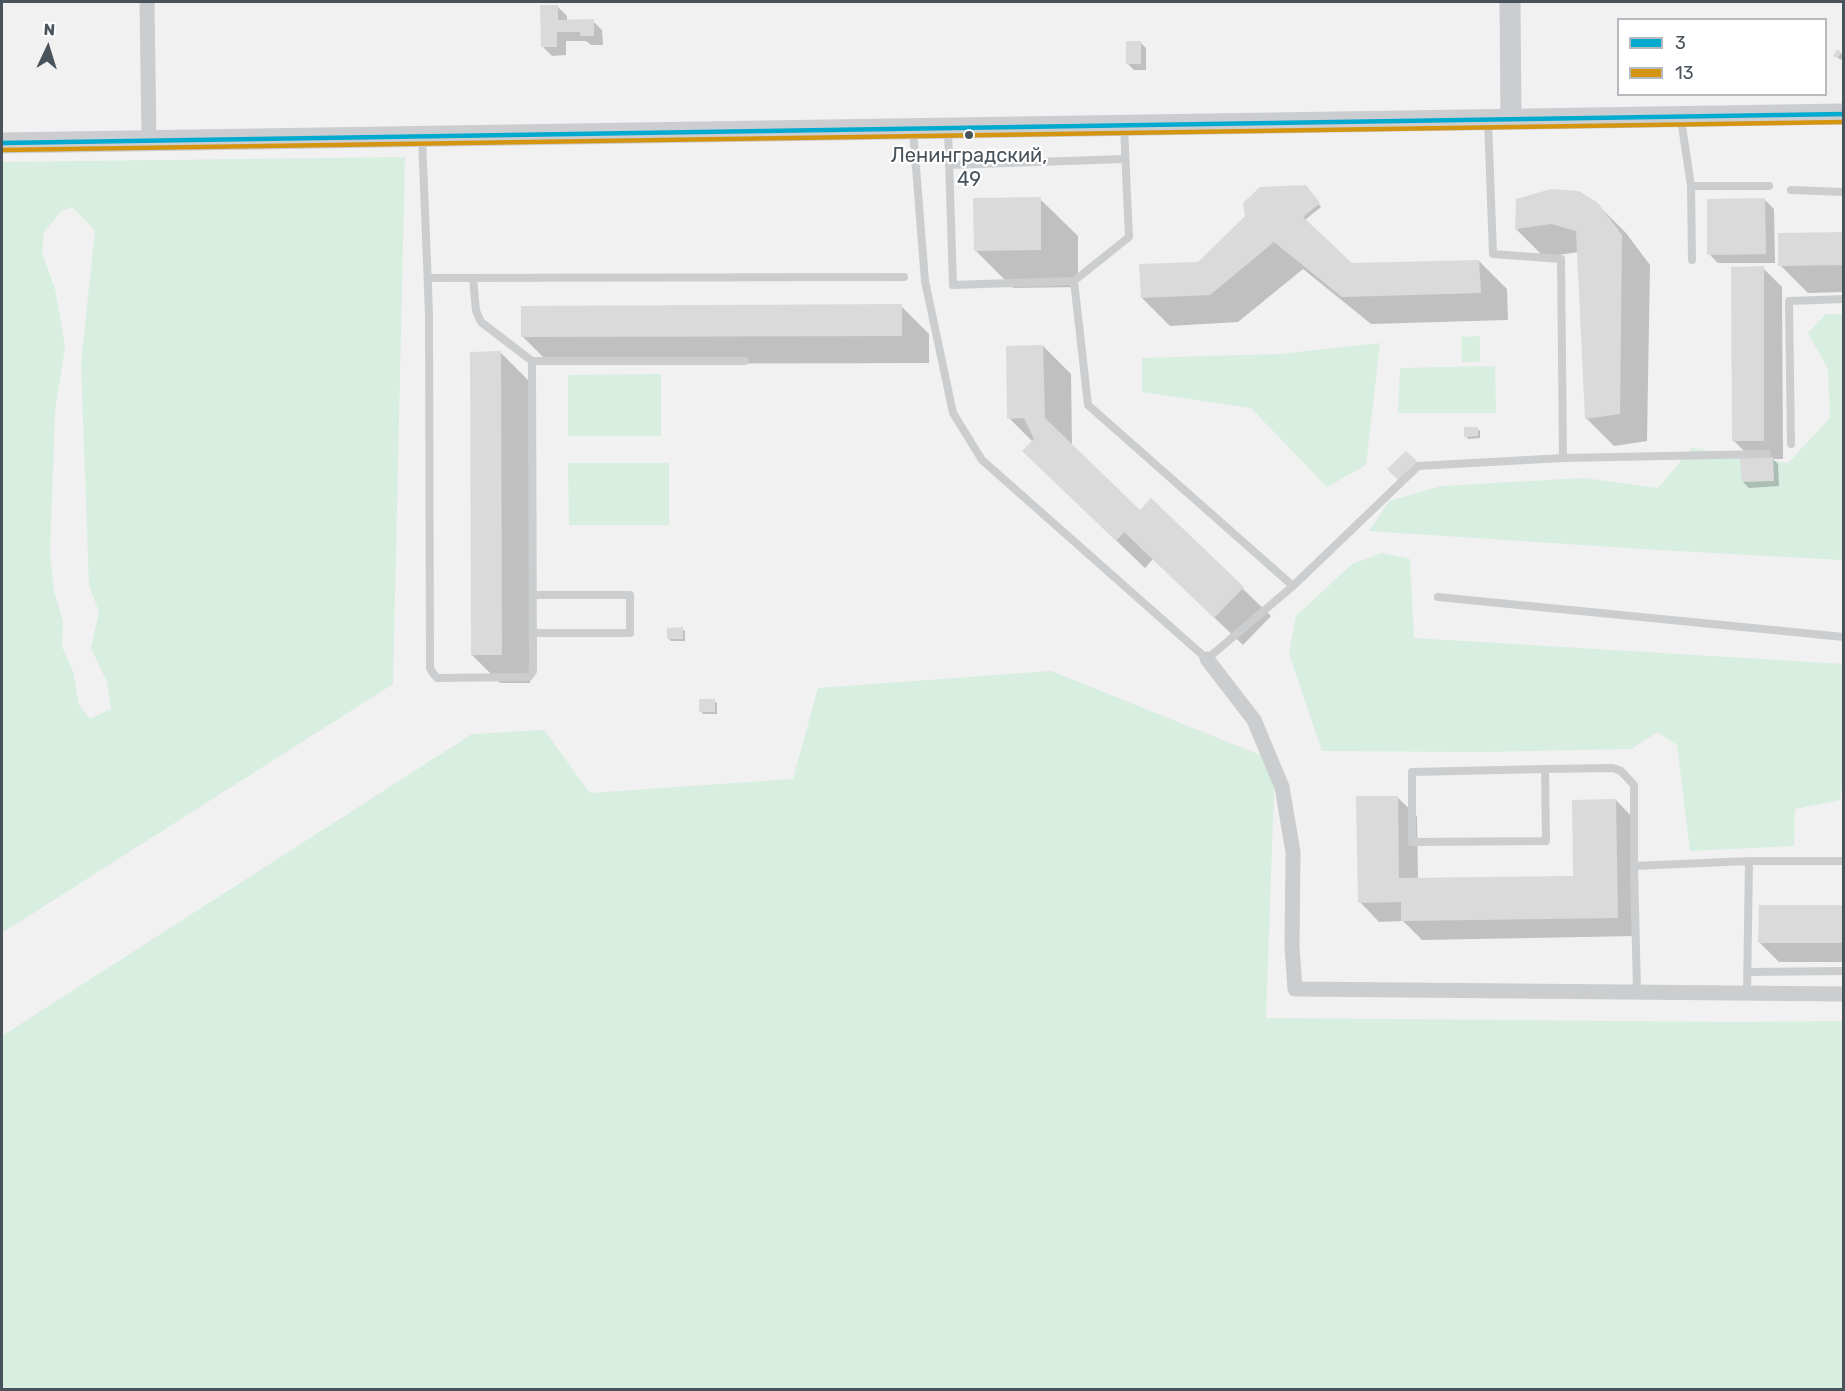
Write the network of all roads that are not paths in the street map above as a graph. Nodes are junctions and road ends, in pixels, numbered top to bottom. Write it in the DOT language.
graph roads {
  1 [pos="147,2"];
  2 [pos="1510,2"];
  3 [pos="1844,114"];
  4 [pos="1681,117"];
  5 [pos="1511,119"];
  6 [pos="1488,120"];
  7 [pos="1124,125"];
  8 [pos="913,128"];
  9 [pos="948,128"];
  10 [pos="422,136"];
  11 [pos="149,140"];
  12 [pos="2,143"];
  13 [pos="1125,159"];
  14 [pos="949,165"];
  15 [pos="1691,186"];
  16 [pos="1768,186"];
  17 [pos="1791,190"];
  18 [pos="1844,192"];
  19 [pos="1692,260"];
  20 [pos="904,277"];
  21 [pos="428,278"];
  22 [pos="473,278"];
  23 [pos="1074,281"];
  24 [pos="1844,299"];
  25 [pos="532,361"];
  26 [pos="745,361"];
  27 [pos="1791,444"];
  28 [pos="1767,454"];
  29 [pos="1563,458"];
  30 [pos="1293,586"];
  31 [pos="533,595"];
  32 [pos="1438,597"];
  33 [pos="533,633"];
  34 [pos="1844,637"];
  35 [pos="1207,659"];
  36 [pos="1545,769"];
  37 [pos="1749,861"];
  38 [pos="1844,861"];
  39 [pos="1634,866"];
  40 [pos="1844,971"];
  41 [pos="1748,972"];
  42 [pos="1637,991"];
  43 [pos="1747,993"];
  44 [pos="1844,994"];
  1 -- 11 [label="street"];
  2 -- 5 [label="main road"];
  3 -- 4 [label="main road"];
  4 -- 5 [label="main road"];
  4 -- 15 [label="lane"];
  5 -- 6 [label="main road"];
  6 -- 7 [label="main road"];
  6 -- 29 [label="lane"];
  7 -- 9 [label="main road"];
  7 -- 13 [label="lane"];
  8 -- 9 [label="main road"];
  8 -- 10 [label="main road"];
  8 -- 35 [label="lane"];
  9 -- 14 [label="lane"];
  10 -- 11 [label="main road"];
  10 -- 21 [label="lane"];
  11 -- 12 [label="main road"];
  13 -- 14 [label="lane"];
  13 -- 23 [label="lane"];
  14 -- 23 [label="lane"];
  15 -- 16 [label="lane"];
  15 -- 19 [label="lane"];
  17 -- 18 [label="lane"];
  20 -- 22 [label="lane"];
  21 -- 22 [label="lane"];
  21 -- 33 [label="lane"];
  22 -- 25 [label="lane"];
  23 -- 30 [label="lane"];
  24 -- 27 [label="lane"];
  25 -- 26 [label="lane"];
  25 -- 31 [label="lane"];
  28 -- 29 [label="lane"];
  29 -- 30 [label="lane"];
  30 -- 35 [label="lane"];
  31 -- 33 [label="lane"];
  31 -- 33 [label="lane"];
  32 -- 34 [label="lane"];
  35 -- 42 [label="street"];
  36 -- 36 [label="lane"];
  36 -- 39 [label="lane"];
  37 -- 38 [label="lane"];
  37 -- 39 [label="lane"];
  37 -- 41 [label="lane"];
  39 -- 42 [label="lane"];
  40 -- 41 [label="lane"];
  41 -- 43 [label="lane"];
  42 -- 43 [label="street"];
  43 -- 44 [label="street"];
}
